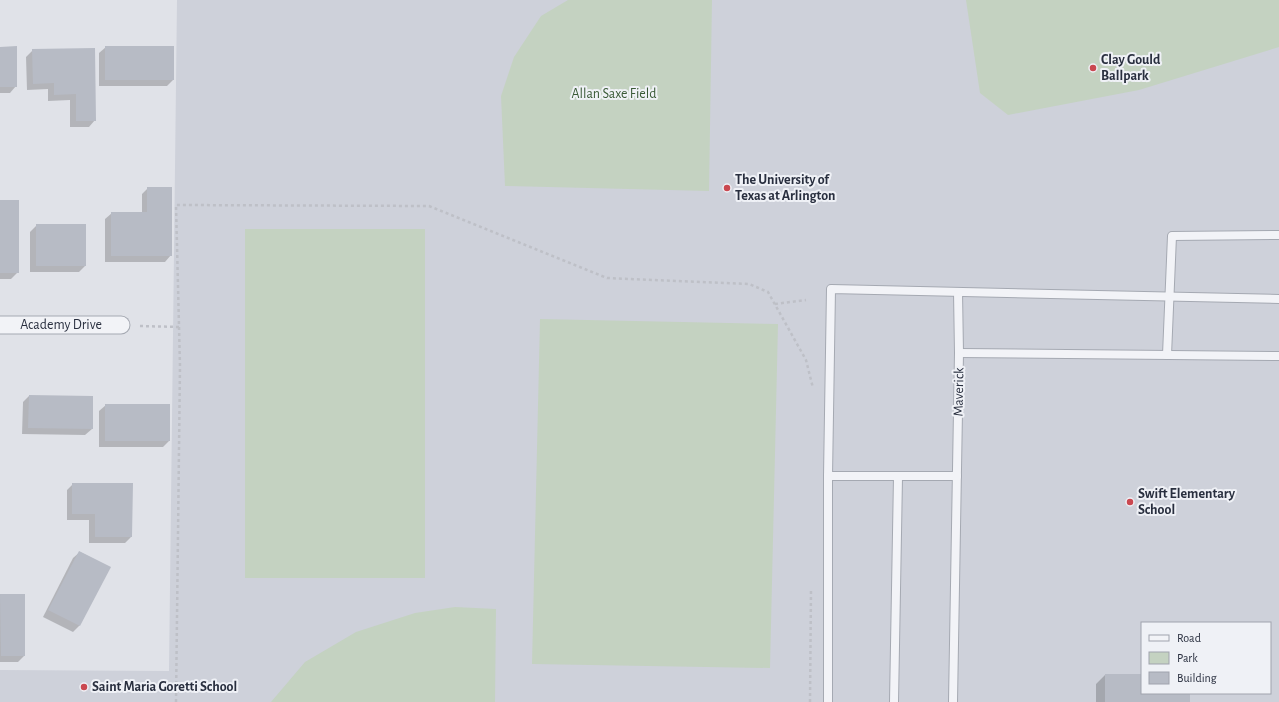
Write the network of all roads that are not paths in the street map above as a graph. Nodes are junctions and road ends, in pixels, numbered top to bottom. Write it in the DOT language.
graph roads {
  1 [pos="1279,235"];
  2 [pos="958,292"];
  3 [pos="1170,296"];
  4 [pos="1279,299"];
  5 [pos="0,325"];
  6 [pos="121,326"];
  7 [pos="960,353"];
  8 [pos="1167,355"];
  9 [pos="1279,356"];
  10 [pos="828,476"];
  11 [pos="957,476"];
  12 [pos="898,477"];
  13 [pos="828,702"];
  14 [pos="894,702"];
  15 [pos="953,702"];
  1 -- 3 [label="lane"];
  2 -- 3 [label="lane"];
  2 -- 7 [label="lane"];
  2 -- 10 [label="lane"];
  3 -- 4 [label="lane"];
  3 -- 8 [label="lane"];
  5 -- 6 [label="street, Academy Drive"];
  7 -- 8 [label="lane, Maverick"];
  7 -- 11 [label="lane, Maverick"];
  8 -- 9 [label="lane, Maverick"];
  10 -- 12 [label="lane"];
  10 -- 13 [label="lane"];
  11 -- 12 [label="lane"];
  11 -- 15 [label="lane, Maverick"];
  12 -- 14 [label="lane"];
}
